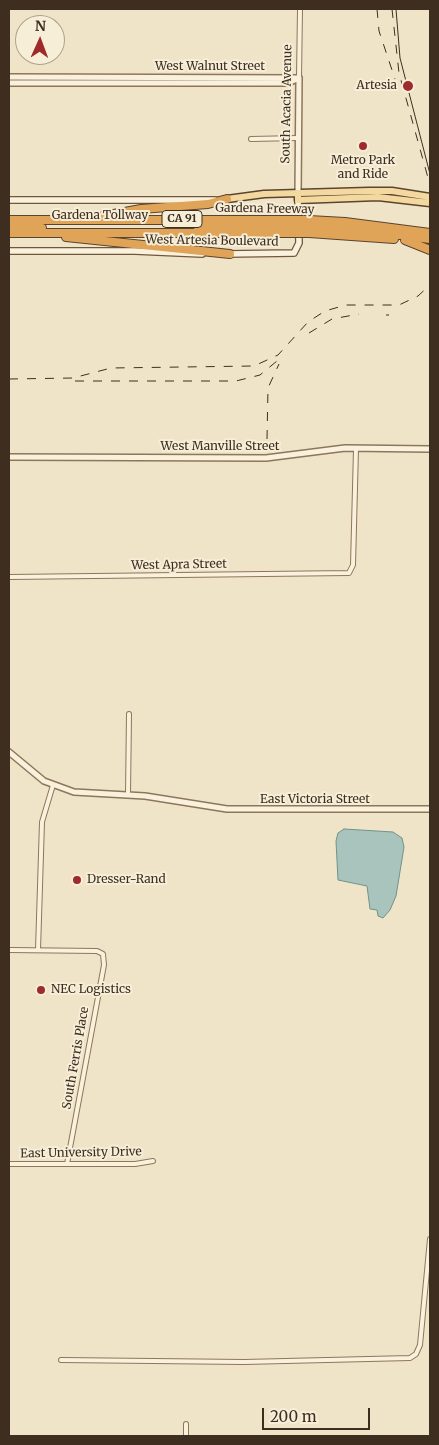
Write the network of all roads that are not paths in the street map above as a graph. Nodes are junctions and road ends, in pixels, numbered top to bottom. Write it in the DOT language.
graph roads {
  1 [pos="300,9"];
  2 [pos="9,77"];
  3 [pos="299,78"];
  4 [pos="78,80"];
  5 [pos="9,83"];
  6 [pos="298,138"];
  7 [pos="251,139"];
  8 [pos="298,197"];
  9 [pos="227,199"];
  10 [pos="9,200"];
  11 [pos="427,200"];
  12 [pos="88,219"];
  13 [pos="275,220"];
  14 [pos="9,222"];
  15 [pos="285,226"];
  16 [pos="309,227"];
  17 [pos="9,228"];
  18 [pos="9,232"];
  19 [pos="24,233"];
  20 [pos="430,233"];
  21 [pos="405,240"];
  22 [pos="430,240"];
  23 [pos="430,244"];
  24 [pos="430,250"];
  25 [pos="9,251"];
  26 [pos="230,254"];
  27 [pos="356,449"];
  28 [pos="430,449"];
  29 [pos="9,457"];
  30 [pos="9,577"];
  31 [pos="129,714"];
  32 [pos="9,752"];
  33 [pos="53,786"];
  34 [pos="128,794"];
  35 [pos="430,809"];
  36 [pos="9,950"];
  37 [pos="38,950"];
  38 [pos="153,1161"];
  39 [pos="9,1164"];
  40 [pos="67,1164"];
  41 [pos="430,1239"];
  42 [pos="61,1360"];
  43 [pos="186,1424"];
  44 [pos="186,1436"];
  1 -- 3 [label="street, South Acacia Avenue"];
  2 -- 4 [label="street, West Walnut Street"];
  3 -- 4 [label="street, West Walnut Street"];
  3 -- 6 [label="street, South Acacia Avenue"];
  4 -- 5 [label="street, West Walnut Street"];
  6 -- 7 [label="street"];
  6 -- 8 [label="street, South Acacia Avenue"];
  8 -- 9 [label="main road"];
  8 -- 11 [label="main road"];
  8 -- 26 [label="main road, West Artesia Boulevard"];
  9 -- 10 [label="main road"];
  9 -- 12 [label="highway"];
  12 -- 13 [label="highway, Gardena Freeway / CA 91"];
  12 -- 14 [label="highway, Gardena Freeway / CA 91"];
  13 -- 14 [label="highway, Gardena Tollway"];
  13 -- 15 [label="highway, Gardena Freeway / CA 91"];
  15 -- 16 [label="highway, Gardena Freeway / CA 91, bridge"];
  15 -- 16 [label="highway, Gardena Freeway / CA 91, bridge"];
  15 -- 17 [label="highway, Gardena Tollway"];
  15 -- 19 [label="highway, Gardena Freeway / CA 91"];
  16 -- 20 [label="highway, Gardena Freeway / CA 91"];
  16 -- 21 [label="highway, Gardena Freeway / CA 91"];
  16 -- 22 [label="highway"];
  18 -- 19 [label="highway, Gardena Freeway / CA 91"];
  19 -- 26 [label="highway"];
  21 -- 23 [label="highway, Gardena Freeway / CA 91"];
  21 -- 24 [label="highway"];
  25 -- 26 [label="main road, West Artesia Boulevard"];
  27 -- 28 [label="street, West Manville Street"];
  27 -- 29 [label="street, West Manville Street"];
  27 -- 30 [label="street, West Apra Street"];
  31 -- 34 [label="street"];
  32 -- 33 [label="street, East Victoria Street"];
  33 -- 34 [label="street, East Victoria Street"];
  33 -- 37 [label="street"];
  34 -- 35 [label="street, East Victoria Street"];
  36 -- 37 [label="street"];
  37 -- 40 [label="street, South Ferris Place"];
  38 -- 40 [label="street, East University Drive"];
  39 -- 40 [label="street, East University Drive"];
  41 -- 42 [label="street"];
  43 -- 44 [label="street"];
}
